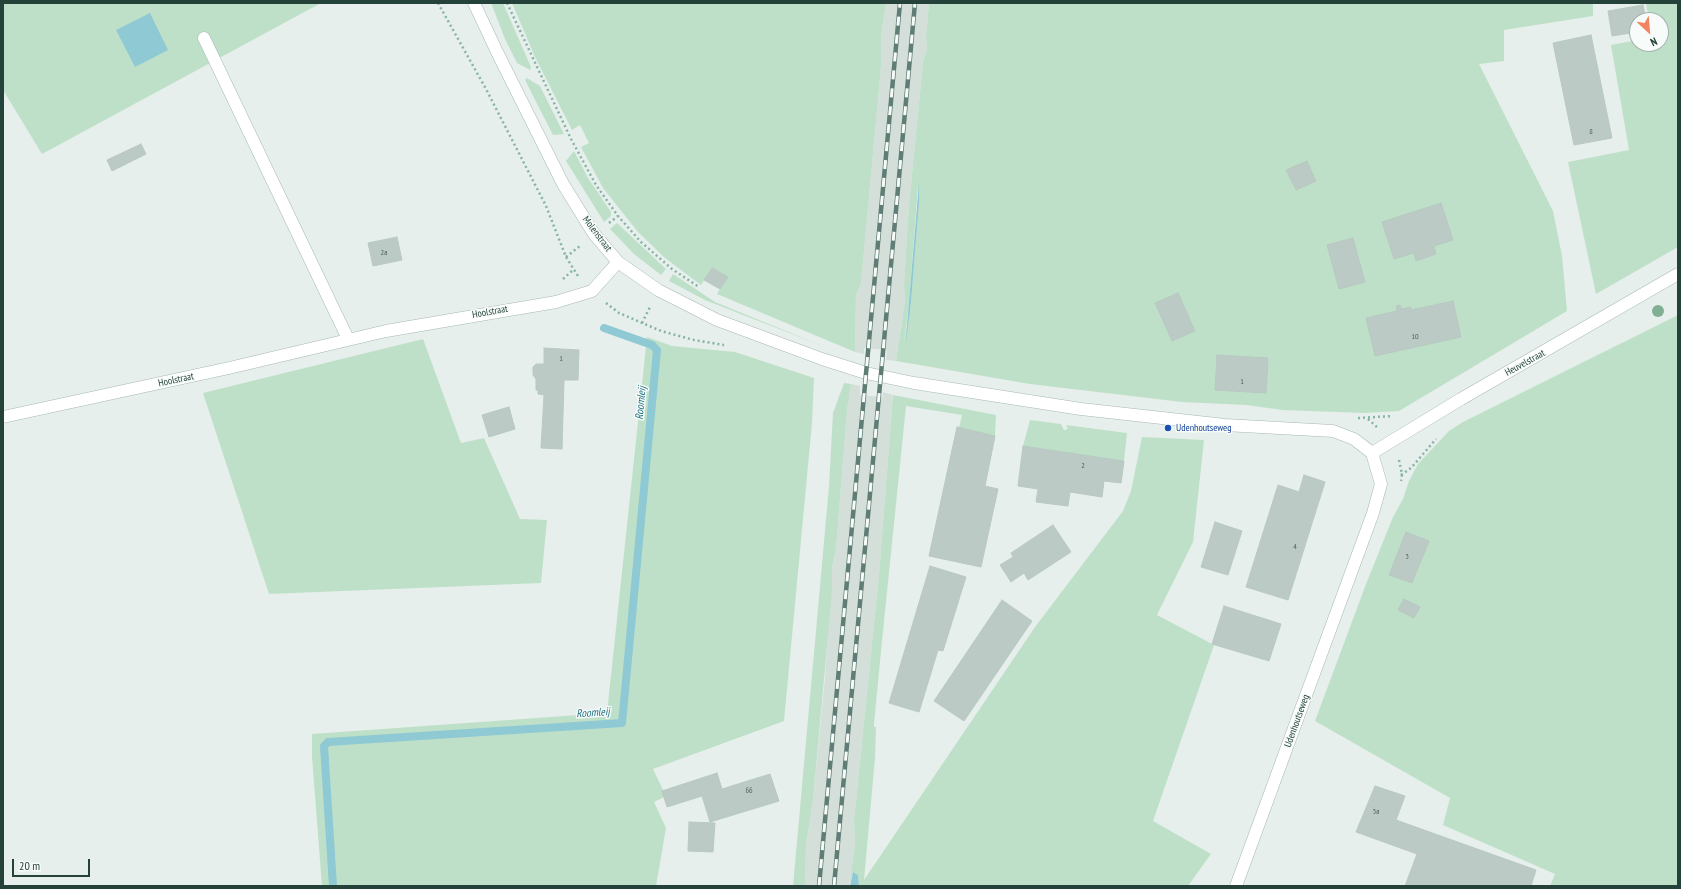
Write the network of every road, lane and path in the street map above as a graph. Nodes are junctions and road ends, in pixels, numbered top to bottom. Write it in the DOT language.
graph roads {
  1 [pos="438,3"];
  2 [pos="474,3"];
  3 [pos="507,3"];
  4 [pos="204,38"];
  5 [pos="618,262"];
  6 [pos="573,270"];
  7 [pos="1678,274"];
  8 [pos="702,289"];
  9 [pos="611,308"];
  10 [pos="348,340"];
  11 [pos="731,347"];
  12 [pos="3,417"];
  13 [pos="1372,453"];
  14 [pos="1236,886"];
  1 -- 6 [label="path"];
  2 -- 5 [label="street, Molenstraat"];
  3 -- 8 [label="path"];
  4 -- 10 [label="street"];
  5 -- 10 [label="street, Hoolstraat"];
  5 -- 13 [label="street, Molenstraat"];
  7 -- 13 [label="street, Heuvelstraat"];
  9 -- 11 [label="path"];
  10 -- 12 [label="street, Hoolstraat"];
  13 -- 14 [label="street, Udenhoutseweg"];
}
